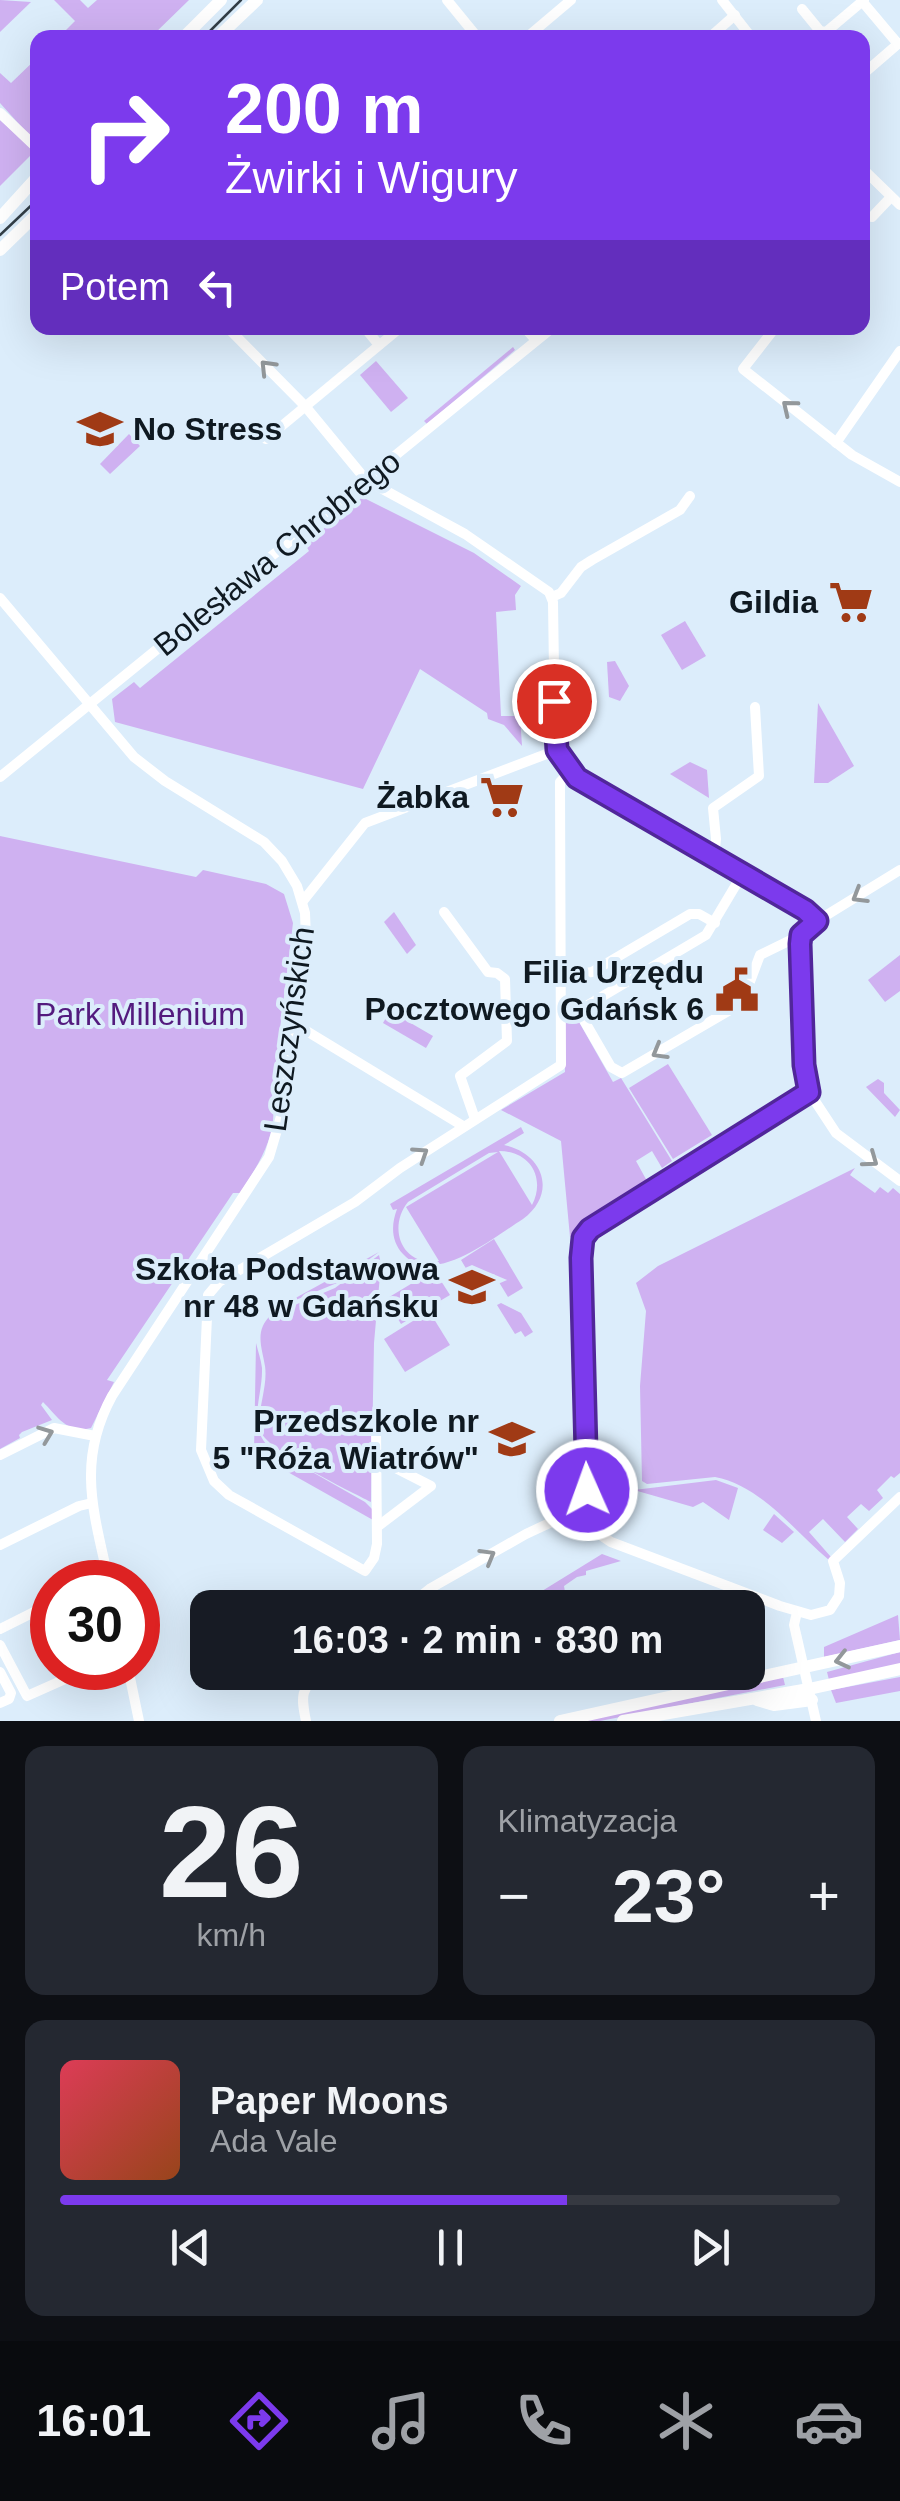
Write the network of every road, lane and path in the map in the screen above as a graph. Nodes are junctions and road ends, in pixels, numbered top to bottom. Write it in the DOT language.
graph roads {
  1 [pos="221,0"];
  2 [pos="257,0"];
  3 [pos="446,0"];
  4 [pos="571,0"];
  5 [pos="722,0"];
  6 [pos="863,0"];
  7 [pos="802,9"];
  8 [pos="735,16"];
  9 [pos="191,30"];
  10 [pos="226,30"];
  11 [pos="471,30"];
  12 [pos="535,30"];
  13 [pos="718,30"];
  14 [pos="746,30"];
  15 [pos="819,30"];
  16 [pos="828,30"];
  17 [pos="899,43"];
  18 [pos="870,68"];
  19 [pos="0,113"];
  20 [pos="30,141"];
  21 [pos="870,176"];
  22 [pos="30,185"];
  23 [pos="896,201"];
  24 [pos="0,218"];
  25 [pos="870,220"];
  26 [pos="30,222"];
  27 [pos="0,250"];
  28 [pos="235,335"];
  29 [pos="371,335"];
  30 [pos="391,335"];
  31 [pos="532,335"];
  32 [pos="543,335"];
  33 [pos="770,335"];
  34 [pos="536,340"];
  35 [pos="379,345"];
  36 [pos="900,351"];
  37 [pos="305,406"];
  38 [pos="266,439"];
  39 [pos="836,443"];
  40 [pos="366,480"];
  41 [pos="900,482"];
  42 [pos="690,496"];
  43 [pos="552,597"];
  44 [pos="0,598"];
  45 [pos="89,706"];
  46 [pos="755,707"];
  47 [pos="557,750"];
  48 [pos="570,771"];
  49 [pos="0,777"];
  50 [pos="714,858"];
  51 [pos="900,870"];
  52 [pos="742,873"];
  53 [pos="303,901"];
  54 [pos="444,912"];
  55 [pos="817,921"];
  56 [pos="715,922"];
  57 [pos="801,935"];
  58 [pos="561,977"];
  59 [pos="562,1008"];
  60 [pos="578,1010"];
  61 [pos="295,1024"];
  62 [pos="809,1092"];
  63 [pos="475,1118"];
  64 [pos="463,1126"];
  65 [pos="900,1181"];
  66 [pos="190,1278"];
  67 [pos="210,1291"];
  68 [pos="376,1426"];
  69 [pos="95,1436"];
  70 [pos="0,1455"];
  71 [pos="376,1458"];
  72 [pos="900,1497"];
  73 [pos="92,1503"];
  74 [pos="586,1506"];
  75 [pos="376,1528"];
  76 [pos="0,1545"];
  77 [pos="105,1560"];
  78 [pos="428,1590"];
  79 [pos="797,1612"];
  80 [pos="30,1614"];
  81 [pos="0,1628"];
  82 [pos="0,1645"];
  83 [pos="900,1646"];
  84 [pos="880,1651"];
  85 [pos="900,1661"];
  86 [pos="804,1668"];
  87 [pos="900,1669"];
  88 [pos="0,1672"];
  89 [pos="40,1690"];
  90 [pos="133,1690"];
  91 [pos="303,1690"];
  92 [pos="810,1694"];
  93 [pos="0,1703"];
  94 [pos="139,1721"];
  95 [pos="306,1721"];
  96 [pos="560,1721"];
  97 [pos="623,1721"];
  98 [pos="816,1721"];
  1 -- 9 [label="main road"];
  2 -- 10 [label="main road"];
  3 -- 11 [label="street"];
  4 -- 12 [label="street"];
  5 -- 8 [label="street"];
  6 -- 16 [label="street"];
  6 -- 17 [label="street"];
  7 -- 15 [label="street"];
  8 -- 13 [label="street"];
  8 -- 14 [label="street"];
  17 -- 18 [label="street"];
  19 -- 20 [label="street"];
  21 -- 23 [label="street"];
  22 -- 24 [label="main road"];
  23 -- 25 [label="street"];
  26 -- 27 [label="main road"];
  37 -- 28 [label="street, one-way"];
  29 -- 35 [label="street"];
  30 -- 35 [label="street"];
  31 -- 34 [label="street"];
  32 -- 34 [label="street, Bolesława Chrobrego"];
  39 -- 33 [label="street, one-way"];
  34 -- 40 [label="street, Bolesława Chrobrego"];
  35 -- 37 [label="street"];
  36 -- 39 [label="street"];
  37 -- 38 [label="street"];
  37 -- 40 [label="street"];
  39 -- 41 [label="street"];
  40 -- 43 [label="street"];
  40 -- 45 [label="street, Bolesława Chrobrego"];
  42 -- 43 [label="street"];
  43 -- 47 [label="street"];
  44 -- 45 [label="street, Leszczyńskich"];
  45 -- 49 [label="street, Bolesława Chrobrego"];
  45 -- 53 [label="street, Leszczyńskich"];
  46 -- 50 [label="street"];
  47 -- 48 [label="street"];
  47 -- 53 [label="street, Leszczyńskich"];
  48 -- 50 [label="street"];
  48 -- 58 [label="street"];
  50 -- 52 [label="street"];
  51 -- 55 [label="street, one-way"];
  52 -- 55 [label="street"];
  52 -- 56 [label="street"];
  53 -- 61 [label="street, Leszczyńskich"];
  54 -- 63 [label="street"];
  55 -- 57 [label="street"];
  56 -- 58 [label="street"];
  56 -- 60 [label="street"];
  57 -- 60 [label="street, one-way"];
  57 -- 62 [label="street"];
  58 -- 59 [label="street"];
  59 -- 60 [label="street"];
  59 -- 63 [label="street"];
  61 -- 64 [label="street"];
  61 -- 66 [label="street, Leszczyńskich"];
  62 -- 65 [label="street, one-way"];
  62 -- 74 [label="street"];
  63 -- 64 [label="street"];
  67 -- 64 [label="street, one-way"];
  66 -- 67 [label="street"];
  66 -- 69 [label="street, Leszczyńskich"];
  67 -- 75 [label="street"];
  68 -- 71 [label="street"];
  70 -- 69 [label="street, one-way"];
  69 -- 73 [label="street, Leszczyńskich"];
  71 -- 75 [label="street"];
  71 -- 75 [label="street"];
  72 -- 79 [label="street"];
  73 -- 76 [label="street"];
  73 -- 77 [label="street, Leszczyńskich"];
  78 -- 74 [label="street, one-way"];
  74 -- 79 [label="street"];
  79 -- 86 [label="street"];
  80 -- 81 [label="street"];
  82 -- 89 [label="street"];
  83 -- 84 [label="main road"];
  84 -- 85 [label="main road"];
  84 -- 86 [label="main road, one-way"];
  86 -- 92 [label="street"];
  86 -- 96 [label="main road"];
  87 -- 92 [label="main road"];
  88 -- 93 [label="street"];
  90 -- 94 [label="street"];
  91 -- 95 [label="street"];
  92 -- 97 [label="main road"];
  92 -- 98 [label="street"];
}
